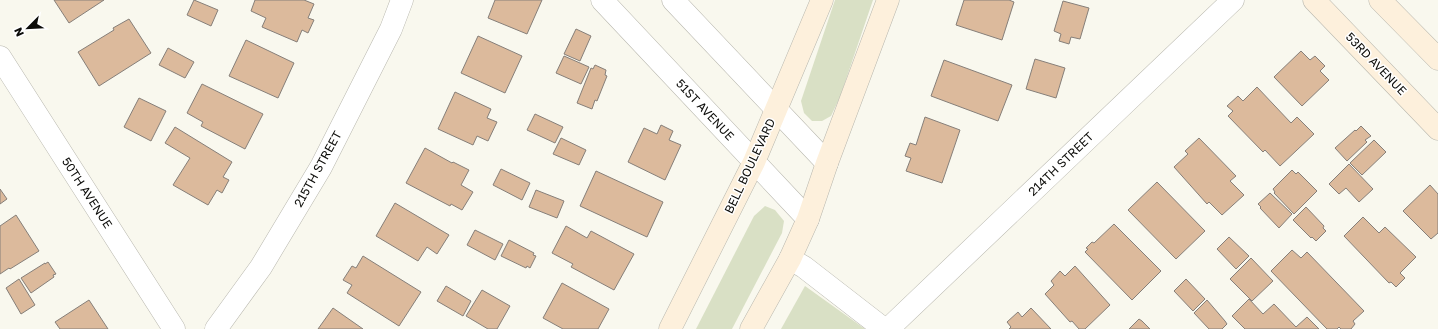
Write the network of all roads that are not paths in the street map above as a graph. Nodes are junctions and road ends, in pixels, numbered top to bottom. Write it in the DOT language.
graph roads {
  1 [pos="402,0"];
  2 [pos="602,0"];
  3 [pos="672,0"];
  4 [pos="822,0"];
  5 [pos="888,0"];
  6 [pos="1233,0"];
  7 [pos="1314,0"];
  8 [pos="1380,0"];
  9 [pos="0,57"];
  10 [pos="1438,60"];
  11 [pos="776,109"];
  12 [pos="1438,128"];
  13 [pos="754,162"];
  14 [pos="827,163"];
  15 [pos="808,219"];
  16 [pos="790,259"];
  17 [pos="174,329"];
  18 [pos="216,329"];
  19 [pos="670,329"];
  20 [pos="751,329"];
  21 [pos="884,329"];
  22 [pos="888,329"];
  1 -- 18 [label="street, 215TH STREET"];
  2 -- 13 [label="street, 51ST AVENUE"];
  3 -- 11 [label="street"];
  4 -- 11 [label="street, BELL BOULEVARD"];
  5 -- 14 [label="street"];
  6 -- 22 [label="street, 214TH STREET"];
  7 -- 12 [label="street, 53RD AVENUE"];
  8 -- 10 [label="street"];
  9 -- 17 [label="street, 50TH AVENUE"];
  11 -- 13 [label="street, BELL BOULEVARD"];
  11 -- 14 [label="street"];
  13 -- 15 [label="street, 51ST AVENUE"];
  13 -- 19 [label="street, BELL BOULEVARD"];
  14 -- 15 [label="street"];
  15 -- 16 [label="street"];
  16 -- 20 [label="street"];
  16 -- 21 [label="street"];
}
